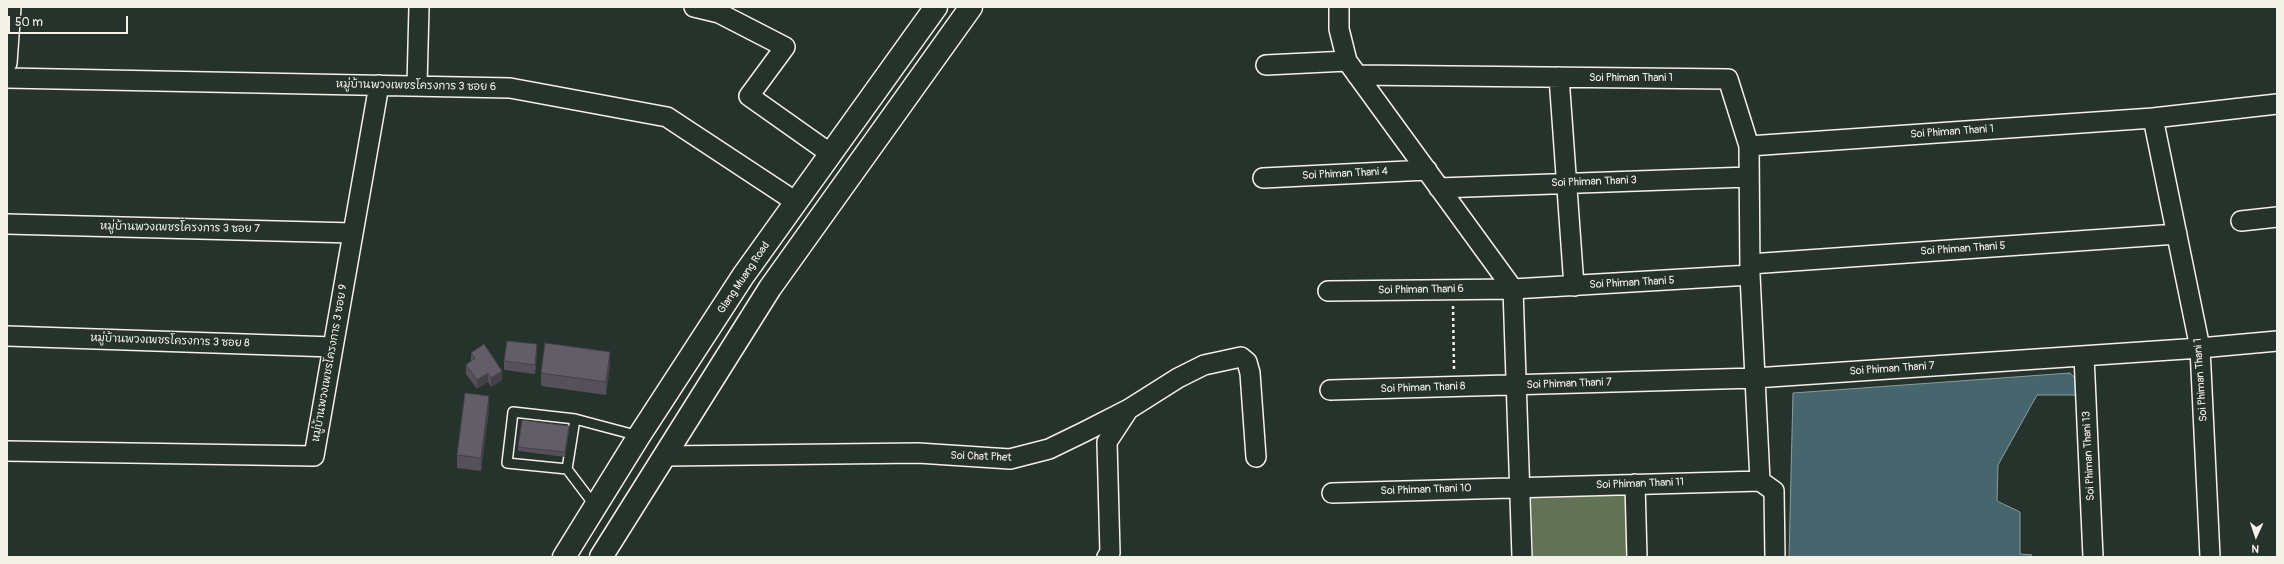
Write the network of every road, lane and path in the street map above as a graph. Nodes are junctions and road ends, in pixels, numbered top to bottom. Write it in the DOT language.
graph roads {
  1 [pos="10,7"];
  2 [pos="419,7"];
  3 [pos="694,7"];
  4 [pos="936,7"];
  5 [pos="971,7"];
  6 [pos="1339,7"];
  7 [pos="7,63"];
  8 [pos="1266,65"];
  9 [pos="1352,68"];
  10 [pos="1559,77"];
  11 [pos="7,78"];
  12 [pos="379,86"];
  13 [pos="417,86"];
  14 [pos="2277,104"];
  15 [pos="2153,118"];
  16 [pos="1749,146"];
  17 [pos="831,154"];
  18 [pos="1427,170"];
  19 [pos="1749,177"];
  20 [pos="1264,178"];
  21 [pos="1567,183"];
  22 [pos="1439,188"];
  23 [pos="796,202"];
  24 [pos="2277,217"];
  25 [pos="2241,221"];
  26 [pos="7,224"];
  27 [pos="353,233"];
  28 [pos="2177,234"];
  29 [pos="1750,270"];
  30 [pos="1574,286"];
  31 [pos="1513,289"];
  32 [pos="1453,290"];
  33 [pos="1328,291"];
  34 [pos="7,336"];
  35 [pos="2272,342"];
  36 [pos="333,347"];
  37 [pos="2200,348"];
  38 [pos="2084,356"];
  39 [pos="1755,378"];
  40 [pos="1516,385"];
  41 [pos="1454,387"];
  42 [pos="1330,390"];
  43 [pos="1129,409"];
  44 [pos="576,419"];
  45 [pos="639,436"];
  46 [pos="7,451"];
  47 [pos="666,456"];
  48 [pos="1256,457"];
  49 [pos="567,469"];
  50 [pos="1760,481"];
  51 [pos="1635,484"];
  52 [pos="1520,488"];
  53 [pos="1332,493"];
  54 [pos="596,507"];
  55 [pos="564,557"];
  56 [pos="601,557"];
  57 [pos="1107,557"];
  58 [pos="1522,557"];
  59 [pos="1637,557"];
  60 [pos="1775,557"];
  61 [pos="2094,557"];
  62 [pos="2210,557"];
  1 -- 7 [label="street"];
  2 -- 13 [label="street"];
  3 -- 17 [label="street"];
  4 -- 17 [label="main road, Glang Muang Road"];
  5 -- 47 [label="main road"];
  6 -- 9 [label="street"];
  8 -- 9 [label="street, Soi Phiman Thani 1"];
  9 -- 10 [label="street, Soi Phiman Thani 1"];
  9 -- 18 [label="street"];
  10 -- 16 [label="street, Soi Phiman Thani 1"];
  10 -- 21 [label="street"];
  11 -- 12 [label="street, หมู่บ้านพวงเพชรโครงการ 3 ซอย 6"];
  12 -- 13 [label="street, หมู่บ้านพวงเพชรโครงการ 3 ซอย 6"];
  12 -- 27 [label="street, หมู่บ้านพวงเพชรโครงการ 3 ซอย 9"];
  13 -- 23 [label="street, หมู่บ้านพวงเพชรโครงการ 3 ซอย 6"];
  14 -- 15 [label="street"];
  15 -- 16 [label="street, Soi Phiman Thani 1"];
  15 -- 28 [label="street, Soi Phiman Thani 1"];
  16 -- 19 [label="street"];
  17 -- 23 [label="main road, Glang Muang Road"];
  18 -- 20 [label="street, Soi Phiman Thani 4"];
  18 -- 22 [label="street"];
  19 -- 21 [label="street, Soi Phiman Thani 3"];
  19 -- 29 [label="street"];
  21 -- 22 [label="street, Soi Phiman Thani 3"];
  21 -- 30 [label="street"];
  22 -- 31 [label="street"];
  23 -- 45 [label="main road, Glang Muang Road"];
  24 -- 25 [label="street"];
  26 -- 27 [label="street, หมู่บ้านพวงเพชรโครงการ 3 ซอย 7"];
  27 -- 36 [label="street, หมู่บ้านพวงเพชรโครงการ 3 ซอย 9"];
  28 -- 29 [label="street, Soi Phiman Thani 5"];
  28 -- 37 [label="street, Soi Phiman Thani 1"];
  29 -- 30 [label="street, Soi Phiman Thani 5"];
  29 -- 39 [label="street"];
  30 -- 31 [label="street, Soi Phiman Thani 5"];
  31 -- 32 [label="street, Soi Phiman Thani 6"];
  31 -- 40 [label="street"];
  32 -- 33 [label="street, Soi Phiman Thani 6"];
  32 -- 41 [label="path"];
  34 -- 36 [label="street, หมู่บ้านพวงเพชรโครงการ 3 ซอย 8"];
  35 -- 37 [label="street, Soi Phiman Thani 7"];
  36 -- 46 [label="street, หมู่บ้านพวงเพชรโครงการ 3 ซอย 9"];
  37 -- 38 [label="street, Soi Phiman Thani 7"];
  37 -- 62 [label="street, Soi Phiman Thani 1"];
  38 -- 39 [label="street, Soi Phiman Thani 7"];
  38 -- 61 [label="street, Soi Phiman Thani 13"];
  39 -- 40 [label="street, Soi Phiman Thani 7"];
  39 -- 50 [label="street"];
  40 -- 41 [label="street, Soi Phiman Thani 8"];
  40 -- 52 [label="street"];
  41 -- 42 [label="street, Soi Phiman Thani 8"];
  43 -- 47 [label="street, Soi Chat Phet"];
  43 -- 48 [label="street, Soi Chat Phet"];
  43 -- 57 [label="street"];
  44 -- 45 [label="lane"];
  44 -- 49 [label="lane"];
  44 -- 49 [label="lane"];
  45 -- 54 [label="main road, Glang Muang Road"];
  47 -- 56 [label="main road"];
  49 -- 54 [label="lane"];
  50 -- 51 [label="street, Soi Phiman Thani 11"];
  50 -- 60 [label="street"];
  51 -- 52 [label="street, Soi Phiman Thani 11"];
  51 -- 59 [label="street"];
  52 -- 53 [label="street, Soi Phiman Thani 10"];
  52 -- 58 [label="street"];
  54 -- 55 [label="main road, Glang Muang Road"];
}
